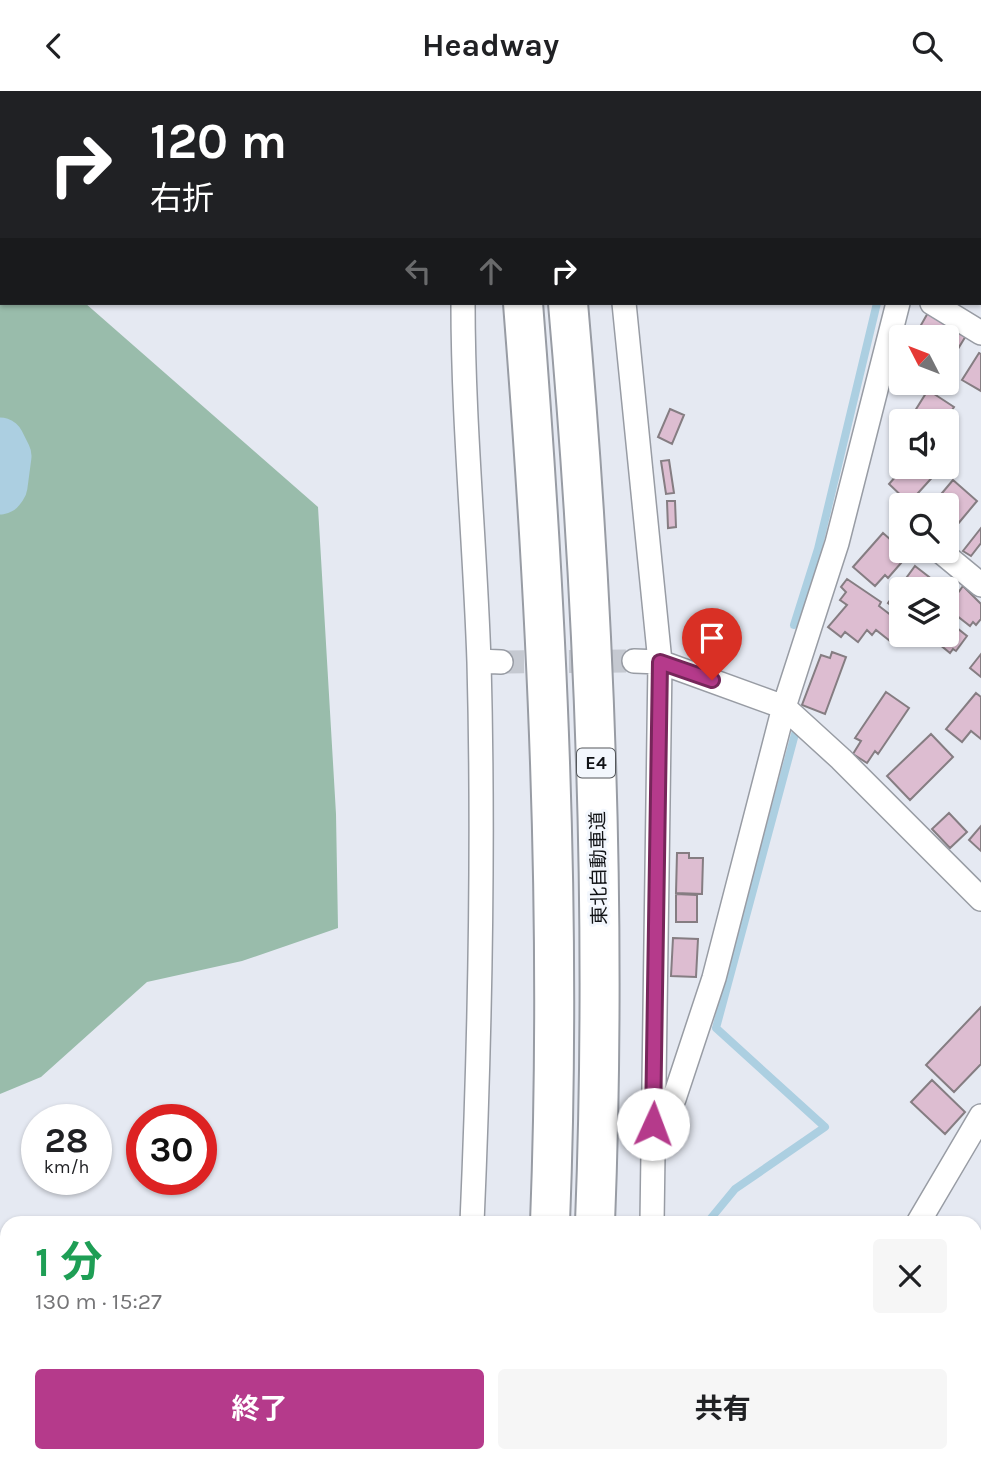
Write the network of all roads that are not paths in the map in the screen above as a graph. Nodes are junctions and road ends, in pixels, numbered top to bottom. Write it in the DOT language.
graph roads {
  1 [pos="463,305"];
  2 [pos="523,305"];
  3 [pos="568,305"];
  4 [pos="624,305"];
  5 [pos="897,305"];
  6 [pos="935,305"];
  7 [pos="981,333"];
  8 [pos="954,563"];
  9 [pos="981,585"];
  10 [pos="634,661"];
  11 [pos="660,662"];
  12 [pos="784,707"];
  13 [pos="981,899"];
  14 [pos="981,1116"];
  15 [pos="653,1124"];
  16 [pos="472,1216"];
  17 [pos="550,1216"];
  18 [pos="595,1216"];
  19 [pos="652,1216"];
  20 [pos="922,1216"];
  1 -- 16 [label="street"];
  2 -- 17 [label="highway, E4"];
  3 -- 18 [label="highway, 東北自動車道 / E4"];
  4 -- 11 [label="street"];
  5 -- 12 [label="street"];
  6 -- 7 [label="street"];
  8 -- 9 [label="street"];
  10 -- 11 [label="street"];
  11 -- 12 [label="street"];
  11 -- 15 [label="street"];
  12 -- 13 [label="street"];
  12 -- 15 [label="street"];
  14 -- 20 [label="street"];
  15 -- 19 [label="street"];
}
